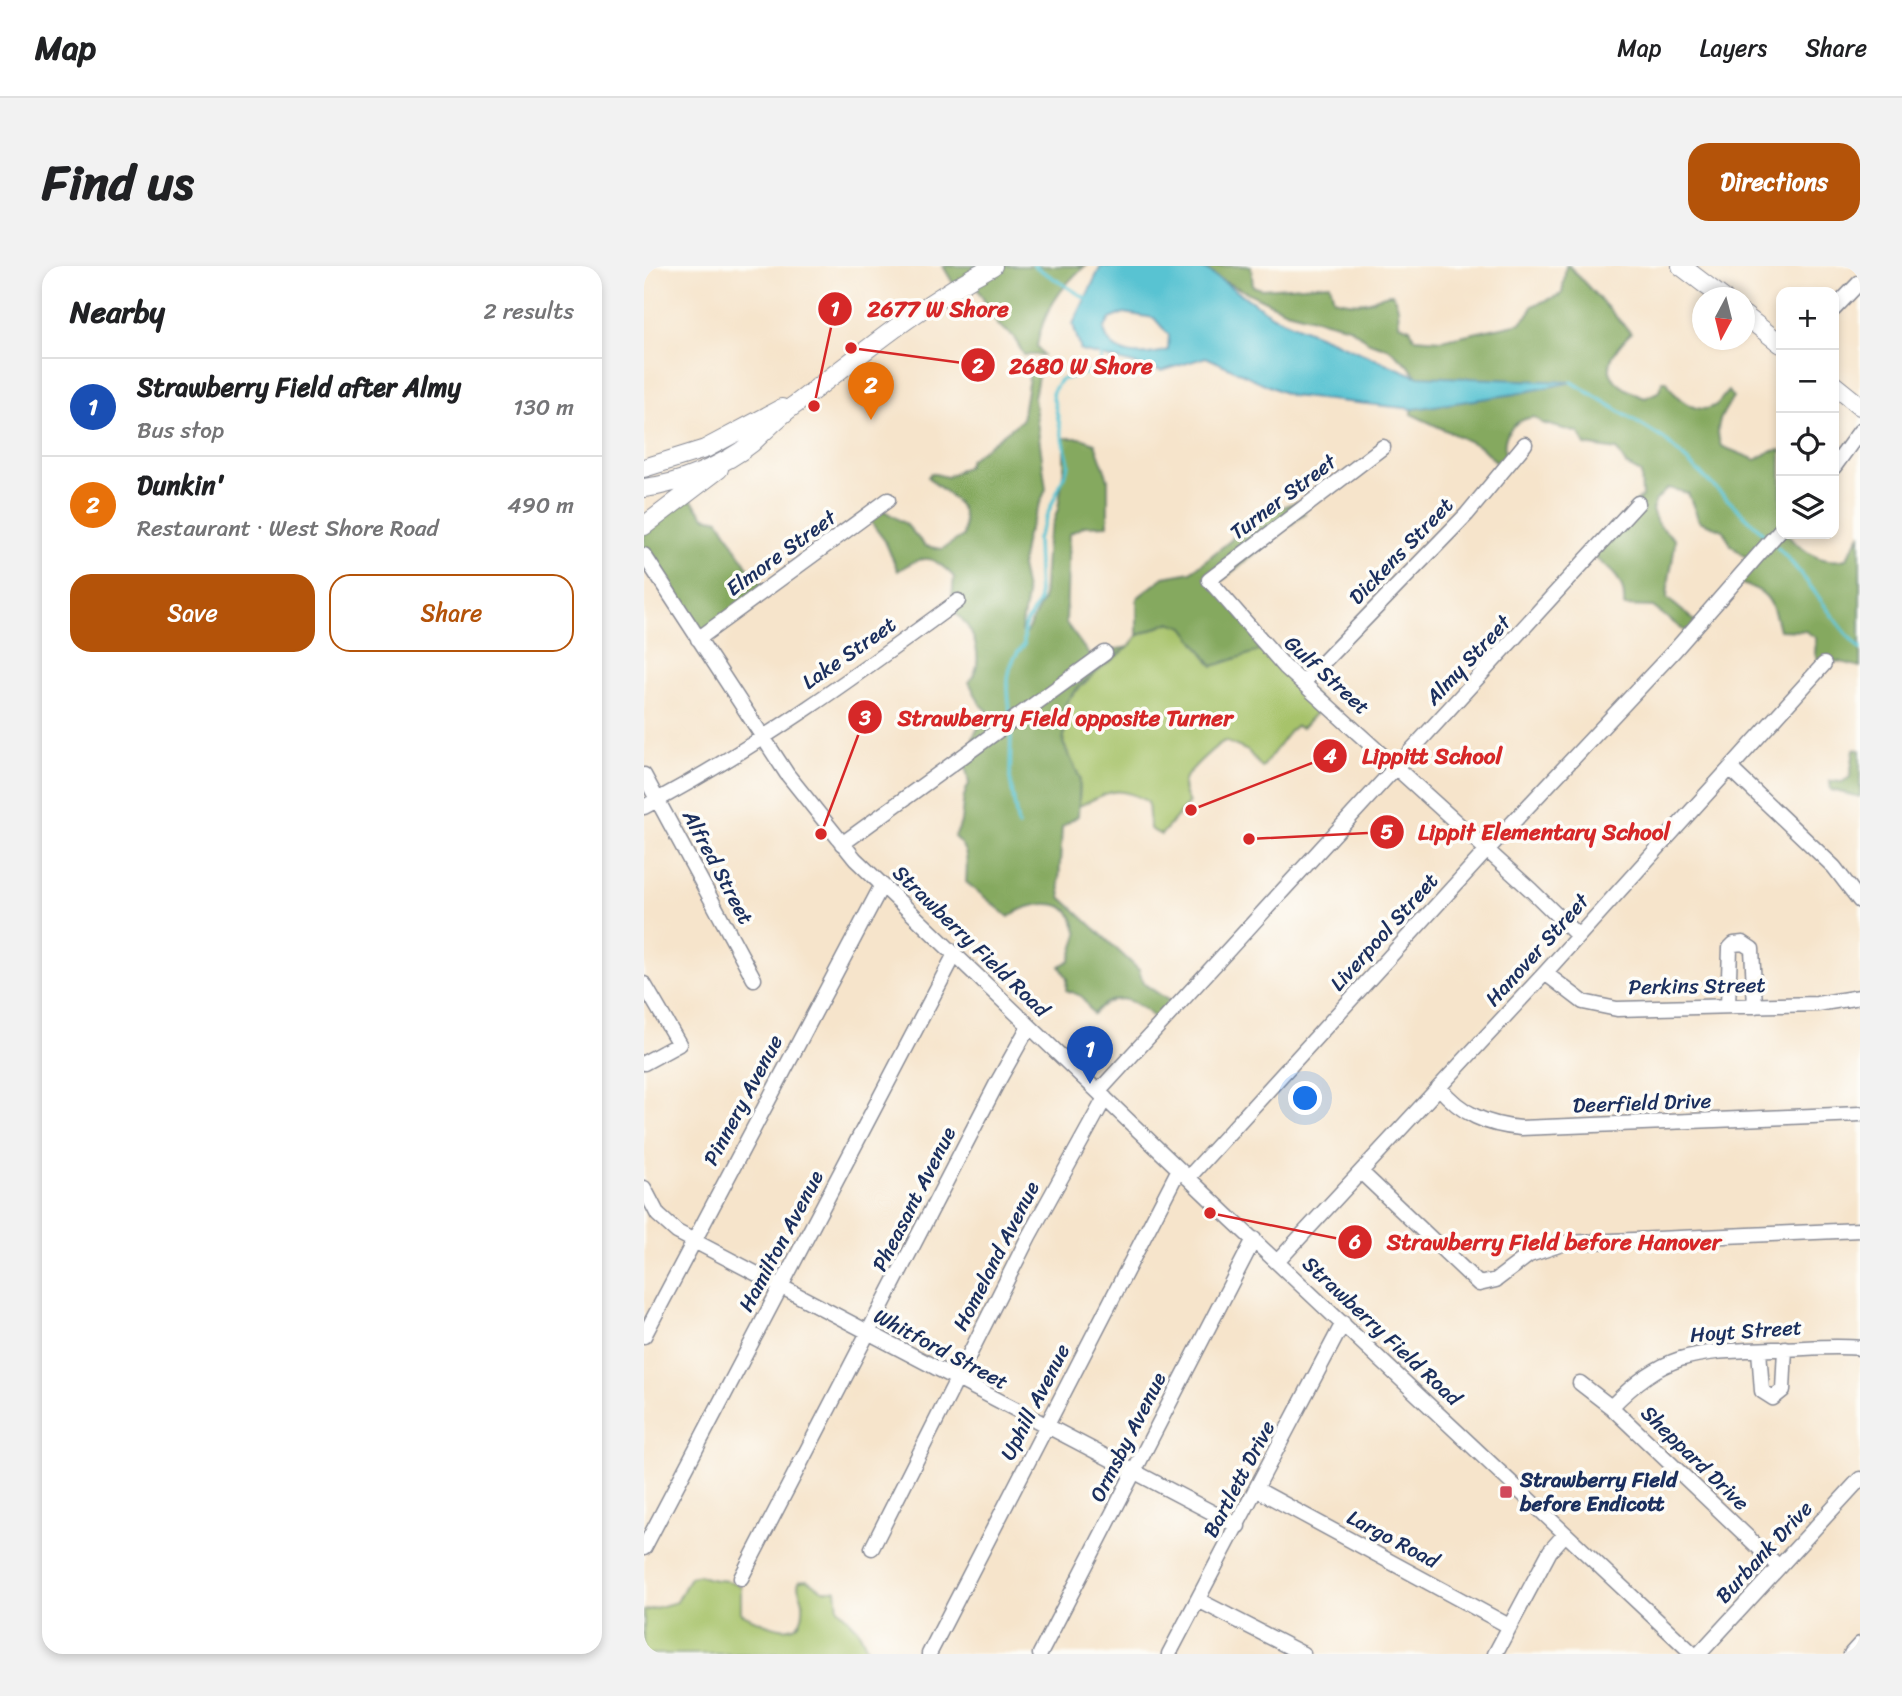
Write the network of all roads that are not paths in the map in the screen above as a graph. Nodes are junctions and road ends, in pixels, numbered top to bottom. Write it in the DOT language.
graph roads {
  1 [pos="993,266"];
  2 [pos="1681,266"];
  3 [pos="1860,282"];
  4 [pos="1709,287"];
  5 [pos="1839,304"];
  6 [pos="1755,323"];
  7 [pos="1776,340"];
  8 [pos="818,388"];
  9 [pos="1839,389"];
  10 [pos="1860,406"];
  11 [pos="1860,431"];
  12 [pos="1525,444"];
  13 [pos="1383,447"];
  14 [pos="741,450"];
  15 [pos="1839,460"];
  16 [pos="644,468"];
  17 [pos="644,488"];
  18 [pos="888,500"];
  19 [pos="1638,503"];
  20 [pos="644,526"];
  21 [pos="1776,535"];
  22 [pos="644,555"];
  23 [pos="1209,580"];
  24 [pos="958,601"];
  25 [pos="698,639"];
  26 [pos="1105,653"];
  27 [pos="1824,664"];
  28 [pos="1304,683"];
  29 [pos="763,737"];
  30 [pos="1397,768"];
  31 [pos="1731,769"];
  32 [pos="644,775"];
  33 [pos="658,800"];
  34 [pos="644,807"];
  35 [pos="842,844"];
  36 [pos="1487,850"];
  37 [pos="881,884"];
  38 [pos="1860,901"];
  39 [pos="1578,936"];
  40 [pos="955,954"];
  41 [pos="1545,973"];
  42 [pos="754,979"];
  43 [pos="644,984"];
  44 [pos="1860,997"];
  45 [pos="1728,1006"];
  46 [pos="1755,1006"];
  47 [pos="1029,1026"];
  48 [pos="644,1063"];
  49 [pos="1439,1087"];
  50 [pos="1102,1094"];
  51 [pos="1860,1114"];
  52 [pos="1360,1172"];
  53 [pos="1184,1173"];
  54 [pos="644,1188"];
  55 [pos="1860,1230"];
  56 [pos="1254,1239"];
  57 [pos="693,1240"];
  58 [pos="1278,1262"];
  59 [pos="780,1288"];
  60 [pos="1343,1323"];
  61 [pos="868,1334"];
  62 [pos="644,1336"];
  63 [pos="1785,1348"];
  64 [pos="1860,1348"];
  65 [pos="1759,1350"];
  66 [pos="957,1381"];
  67 [pos="1580,1383"];
  68 [pos="1611,1407"];
  69 [pos="1046,1427"];
  70 [pos="1133,1473"];
  71 [pos="1860,1479"];
  72 [pos="1258,1490"];
  73 [pos="1238,1526"];
  74 [pos="1565,1534"];
  75 [pos="644,1548"];
  76 [pos="872,1548"];
  77 [pos="1778,1566"];
  78 [pos="741,1578"];
  79 [pos="1198,1600"];
  80 [pos="1510,1626"];
  81 [pos="1860,1644"];
  82 [pos="929,1654"];
  83 [pos="1040,1654"];
  84 [pos="1169,1654"];
  85 [pos="1303,1654"];
  86 [pos="1495,1654"];
  87 [pos="1693,1654"];
  88 [pos="1699,1654"];
  89 [pos="1851,1654"];
  1 -- 8 [label="main road"];
  2 -- 4 [label="main road"];
  3 -- 5 [label="street"];
  6 -- 7 [label="main road"];
  8 -- 14 [label="main road"];
  8 -- 16 [label="main road"];
  9 -- 10 [label="main road"];
  11 -- 15 [label="street"];
  12 -- 28 [label="street, Dickens Street"];
  13 -- 23 [label="street, Turner Street"];
  14 -- 17 [label="main road"];
  14 -- 20 [label="main road"];
  18 -- 25 [label="street, Elmore Street"];
  19 -- 30 [label="street, Almy Street"];
  21 -- 36 [label="street, Liverpool Street"];
  22 -- 25 [label="street, Strawberry Field Road"];
  23 -- 28 [label="street, Gulf Street"];
  24 -- 29 [label="street, Lake Street"];
  25 -- 29 [label="street, Strawberry Field Road"];
  26 -- 35 [label="street"];
  27 -- 31 [label="street, Hanover Street"];
  28 -- 30 [label="street, Gulf Street"];
  29 -- 33 [label="street, Lake Street"];
  29 -- 35 [label="street, Strawberry Field Road"];
  30 -- 36 [label="street, Gulf Street"];
  30 -- 50 [label="street, Almy Street"];
  31 -- 38 [label="street"];
  31 -- 39 [label="street, Hanover Street"];
  32 -- 33 [label="street, Alfred Street"];
  33 -- 34 [label="street, Lake Street"];
  33 -- 42 [label="street, Alfred Street"];
  35 -- 37 [label="street, Strawberry Field Road"];
  36 -- 39 [label="street, Gulf Street"];
  36 -- 53 [label="street, Liverpool Street"];
  37 -- 40 [label="street, Strawberry Field Road"];
  37 -- 57 [label="street, Pinnery Avenue"];
  39 -- 41 [label="street, Hanover Street"];
  40 -- 47 [label="street, Strawberry Field Road"];
  40 -- 59 [label="street, Hamilton Avenue"];
  41 -- 45 [label="street, Perkins Street"];
  41 -- 49 [label="street, Hanover Street"];
  43 -- 48 [label="street"];
  44 -- 46 [label="street, Perkins Street"];
  45 -- 46 [label="street, Perkins Street"];
  45 -- 46 [label="street"];
  47 -- 50 [label="street, Strawberry Field Road"];
  47 -- 61 [label="street, Pheasant Avenue"];
  49 -- 51 [label="street, Deerfield Drive"];
  49 -- 52 [label="street, Hanover Street"];
  50 -- 53 [label="street, Strawberry Field Road"];
  50 -- 66 [label="street, Homeland Avenue"];
  52 -- 55 [label="street"];
  52 -- 58 [label="street, Hanover Street"];
  53 -- 56 [label="street, Strawberry Field Road"];
  53 -- 69 [label="street, Uphill Avenue"];
  54 -- 57 [label="street, Whitford Street"];
  56 -- 58 [label="street, Strawberry Field Road"];
  56 -- 70 [label="street, Ormsby Avenue"];
  57 -- 59 [label="street, Whitford Street"];
  57 -- 62 [label="street, Pinnery Avenue"];
  58 -- 60 [label="street, Strawberry Field Road"];
  59 -- 61 [label="street, Whitford Street"];
  59 -- 75 [label="street, Hamilton Avenue"];
  60 -- 72 [label="street, Bartlett Drive"];
  60 -- 74 [label="street, Strawberry Field Road"];
  61 -- 66 [label="street, Whitford Street"];
  61 -- 78 [label="street, Pheasant Avenue"];
  63 -- 64 [label="street, Hoyt Street"];
  63 -- 65 [label="street, Hoyt Street"];
  63 -- 65 [label="street"];
  65 -- 68 [label="street, Hoyt Street"];
  66 -- 69 [label="street, Whitford Street"];
  66 -- 76 [label="street, Homeland Avenue"];
  67 -- 68 [label="street, Sheppard Drive"];
  68 -- 77 [label="street, Sheppard Drive"];
  69 -- 70 [label="street, Whitford Street"];
  69 -- 82 [label="street, Uphill Avenue"];
  70 -- 73 [label="street, Whitford Street"];
  70 -- 83 [label="street, Ormsby Avenue"];
  71 -- 77 [label="street, Burbank Drive"];
  72 -- 73 [label="street, Bartlett Drive"];
  72 -- 80 [label="street, Largo Road"];
  73 -- 79 [label="street, Bartlett Drive"];
  74 -- 80 [label="street"];
  74 -- 87 [label="street, Strawberry Field Road"];
  77 -- 88 [label="street, Burbank Drive"];
  79 -- 84 [label="street, Bartlett Drive"];
  79 -- 85 [label="street"];
  80 -- 86 [label="street"];
  81 -- 89 [label="street"];
}
